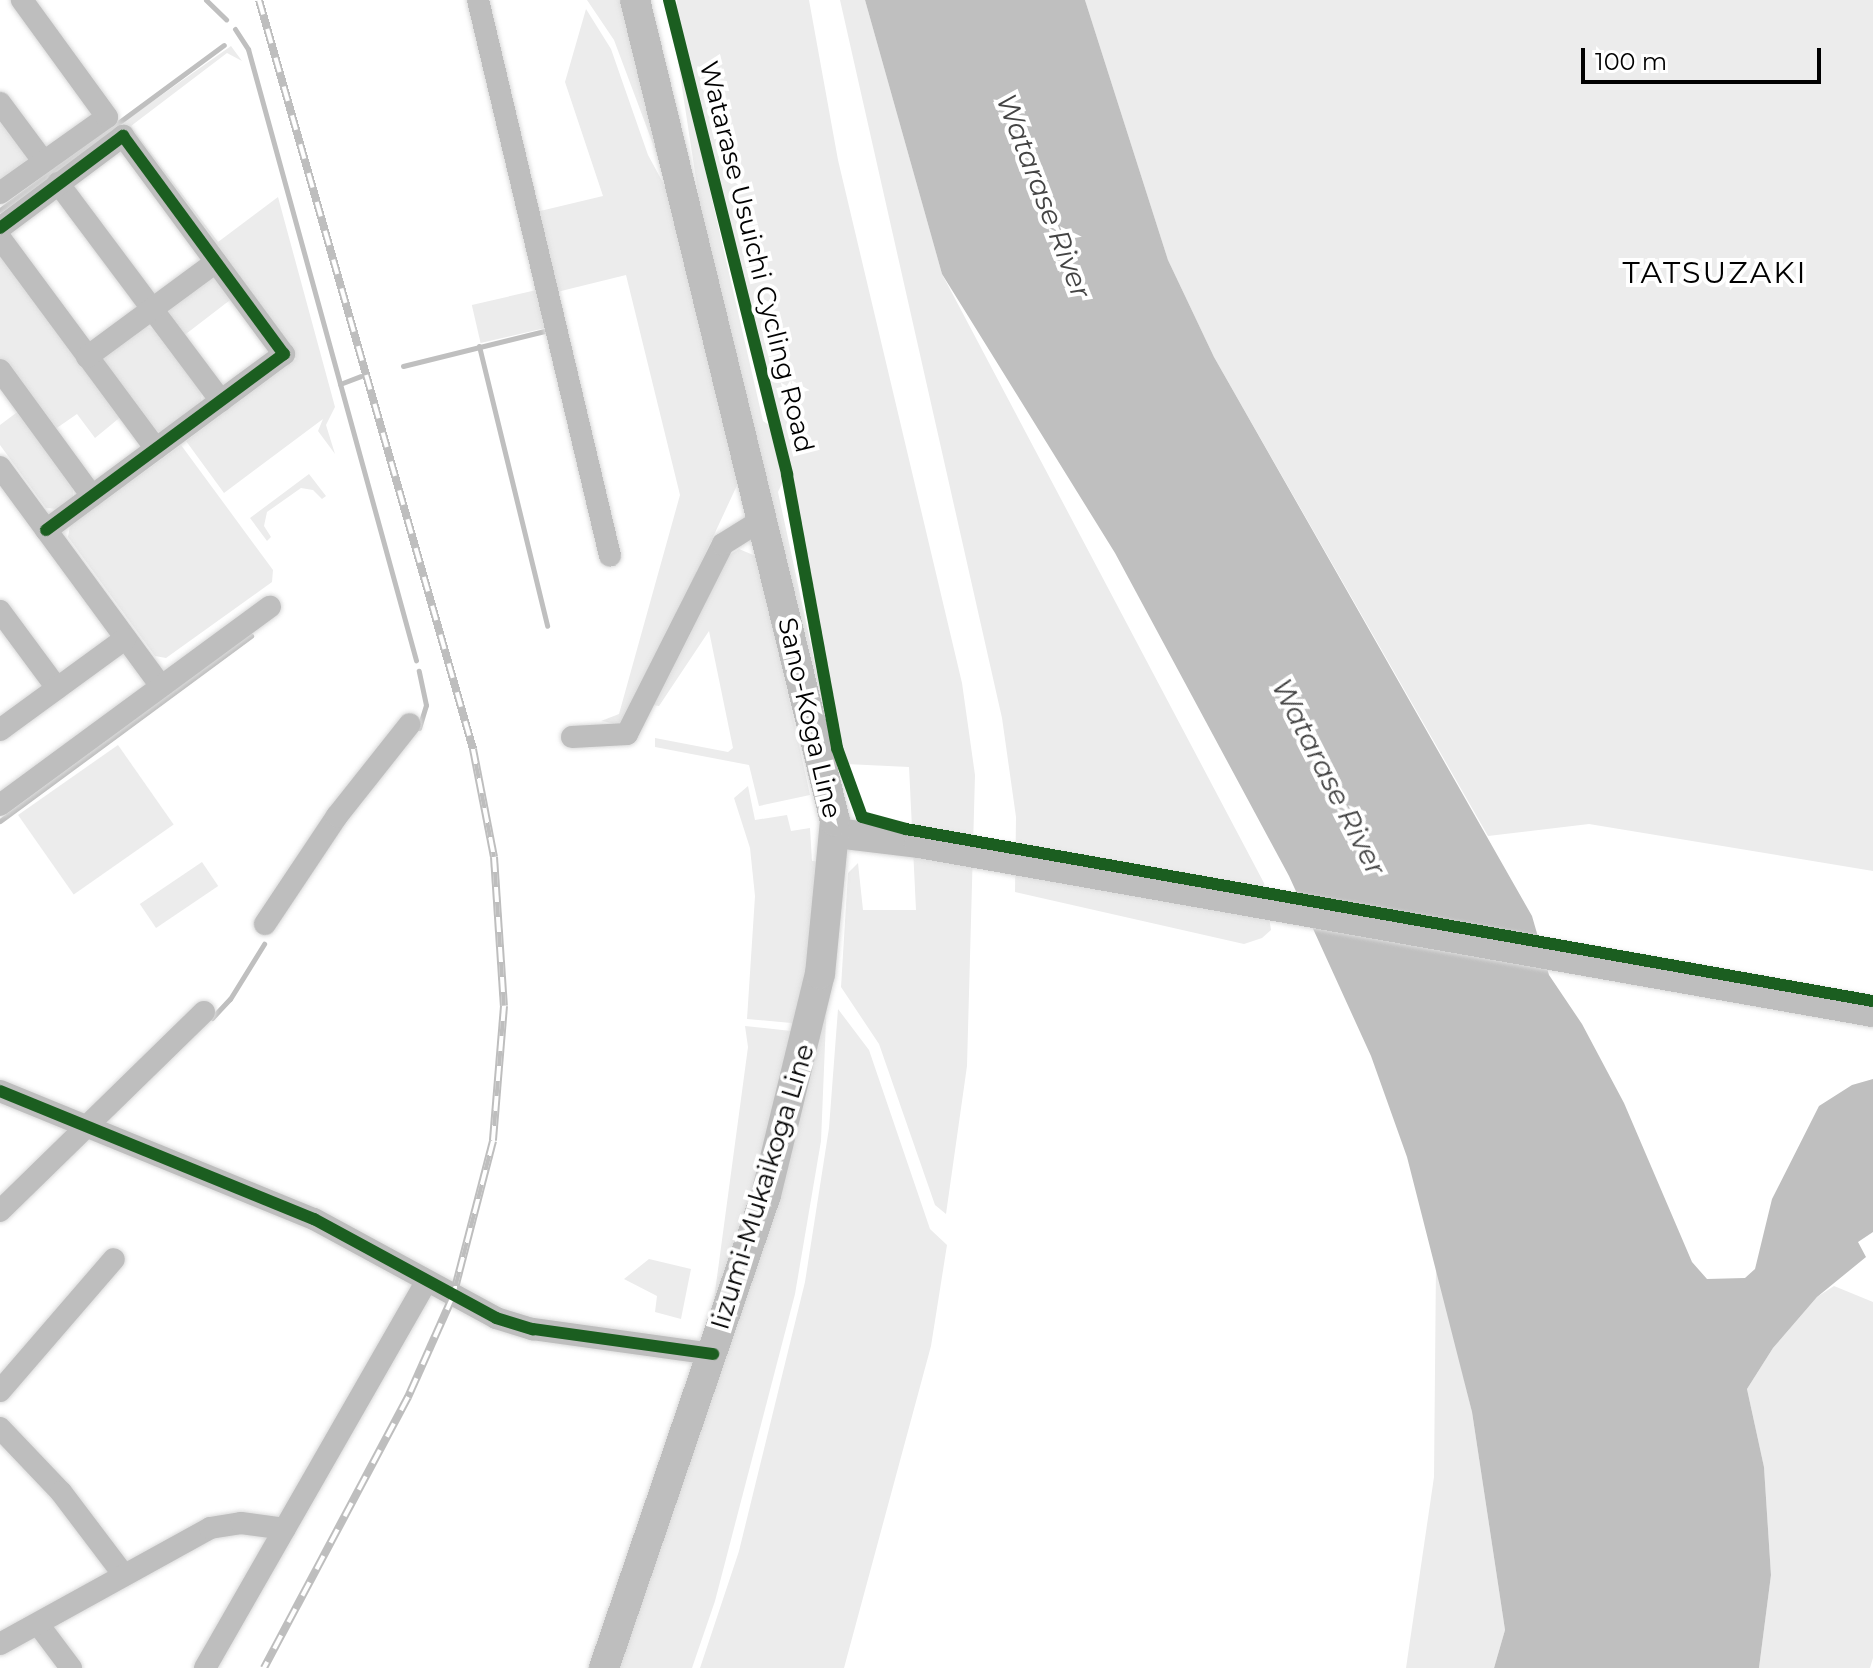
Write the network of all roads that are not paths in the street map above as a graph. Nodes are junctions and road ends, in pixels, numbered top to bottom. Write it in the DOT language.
graph roads {
  1 [pos="22,0"];
  2 [pos="478,0"];
  3 [pos="635,0"];
  4 [pos="0,103"];
  5 [pos="43,161"];
  6 [pos="58,183"];
  7 [pos="0,193"];
  8 [pos="0,228"];
  9 [pos="0,238"];
  10 [pos="216,262"];
  11 [pos="152,310"];
  12 [pos="87,357"];
  13 [pos="0,370"];
  14 [pos="221,401"];
  15 [pos="156,449"];
  16 [pos="0,467"];
  17 [pos="92,496"];
  18 [pos="763,519"];
  19 [pos="46,530"];
  20 [pos="610,556"];
  21 [pos="270,607"];
  22 [pos="0,611"];
  23 [pos="125,639"];
  24 [pos="161,686"];
  25 [pos="57,688"];
  26 [pos="410,724"];
  27 [pos="0,730"];
  28 [pos="572,737"];
  29 [pos="0,805"];
  30 [pos="847,834"];
  31 [pos="265,924"];
  32 [pos="204,1012"];
  33 [pos="1873,1012"];
  34 [pos="0,1091"];
  35 [pos="89,1125"];
  36 [pos="0,1211"];
  37 [pos="114,1259"];
  38 [pos="426,1282"];
  39 [pos="713,1354"];
  40 [pos="0,1391"];
  41 [pos="0,1428"];
  42 [pos="285,1529"];
  43 [pos="123,1574"];
  44 [pos="38,1624"];
  45 [pos="0,1644"];
  46 [pos="71,1668"];
  47 [pos="205,1668"];
  48 [pos="604,1668"];
  1 -- 5 [label="street"];
  2 -- 20 [label="street"];
  3 -- 18 [label="main road, Sano-Koga Line"];
  4 -- 5 [label="street"];
  5 -- 7 [label="street"];
  6 -- 8 [label="street"];
  6 -- 10 [label="street"];
  6 -- 11 [label="street"];
  9 -- 12 [label="street"];
  10 -- 11 [label="street"];
  10 -- 14 [label="street"];
  11 -- 12 [label="street"];
  11 -- 14 [label="street"];
  12 -- 15 [label="street"];
  13 -- 17 [label="street"];
  14 -- 15 [label="street"];
  15 -- 17 [label="street"];
  16 -- 19 [label="street"];
  17 -- 19 [label="street"];
  18 -- 28 [label="street"];
  18 -- 30 [label="main road, Sano-Koga Line"];
  19 -- 23 [label="street"];
  21 -- 24 [label="street"];
  22 -- 25 [label="street"];
  23 -- 24 [label="street"];
  23 -- 25 [label="street"];
  24 -- 29 [label="street"];
  25 -- 27 [label="street"];
  26 -- 31 [label="street"];
  30 -- 33 [label="main road, Sano-Koga Line"];
  30 -- 39 [label="main road, Iizumi-Mukaikoga Line"];
  32 -- 35 [label="street"];
  34 -- 35 [label="street"];
  35 -- 36 [label="street"];
  35 -- 38 [label="street"];
  37 -- 40 [label="street"];
  38 -- 39 [label="street"];
  38 -- 42 [label="street"];
  39 -- 48 [label="main road, Iizumi-Mukaikoga Line"];
  41 -- 43 [label="street"];
  42 -- 43 [label="street"];
  42 -- 47 [label="street"];
  43 -- 44 [label="street"];
  44 -- 45 [label="street"];
  44 -- 46 [label="street"];
}
